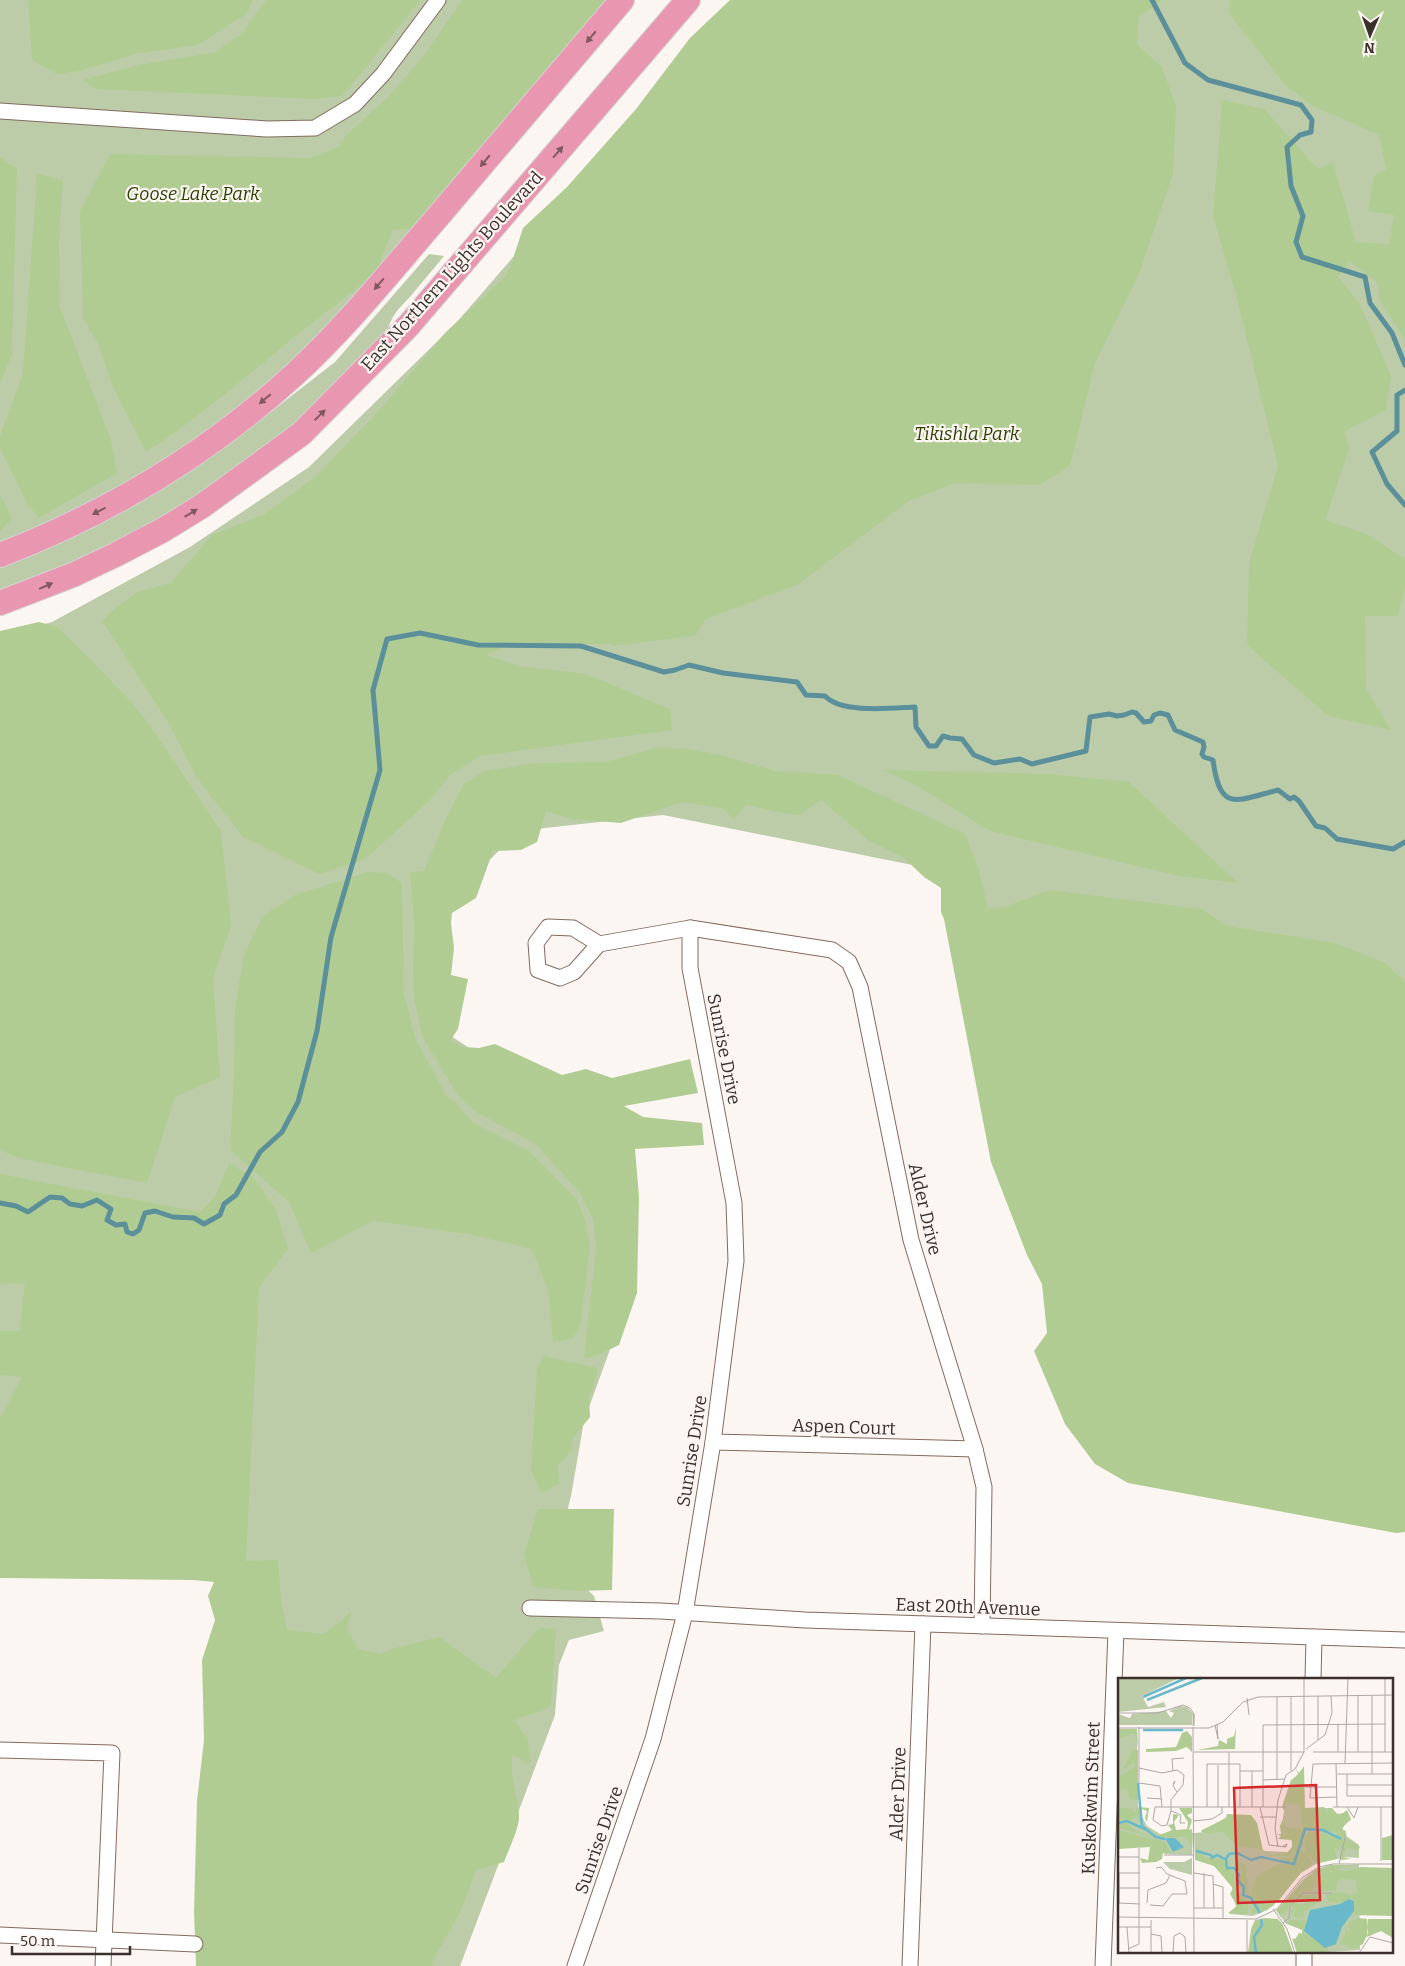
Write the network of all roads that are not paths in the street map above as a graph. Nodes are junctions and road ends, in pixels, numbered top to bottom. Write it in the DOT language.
graph roads {
  1 [pos="438,0"];
  2 [pos="622,0"];
  3 [pos="688,0"];
  4 [pos="0,111"];
  5 [pos="0,555"];
  6 [pos="0,603"];
  7 [pos="690,928"];
  8 [pos="599,944"];
  9 [pos="713,1442"];
  10 [pos="974,1449"];
  11 [pos="530,1608"];
  12 [pos="685,1613"];
  13 [pos="923,1624"];
  14 [pos="982,1626"];
  15 [pos="1116,1630"];
  16 [pos="1314,1637"];
  17 [pos="1405,1640"];
  18 [pos="1313,1678"];
  19 [pos="0,1750"];
  20 [pos="0,1935"];
  21 [pos="104,1939"];
  22 [pos="195,1944"];
  23 [pos="104,1966"];
  24 [pos="575,1966"];
  25 [pos="910,1966"];
  26 [pos="1103,1966"];
  1 -- 4 [label="street"];
  2 -- 5 [label="main road, one-way"];
  6 -- 3 [label="main road, East Northern Lights Boulevard, one-way"];
  7 -- 8 [label="street, Alder Drive"];
  7 -- 9 [label="street, Sunrise Drive"];
  7 -- 10 [label="street, Alder Drive"];
  9 -- 10 [label="street, Aspen Court"];
  9 -- 12 [label="street, Sunrise Drive"];
  10 -- 14 [label="street, Alder Drive"];
  11 -- 12 [label="street, East 20th Avenue"];
  12 -- 13 [label="street, East 20th Avenue"];
  12 -- 24 [label="street, Sunrise Drive"];
  13 -- 14 [label="street, East 20th Avenue"];
  13 -- 25 [label="street, Alder Drive"];
  14 -- 15 [label="street, East 20th Avenue"];
  15 -- 16 [label="street, East 20th Avenue"];
  15 -- 26 [label="street, Kuskokwim Street"];
  16 -- 17 [label="street, East 20th Avenue"];
  16 -- 18 [label="street"];
  19 -- 21 [label="street"];
  20 -- 21 [label="street"];
  21 -- 22 [label="street"];
  21 -- 23 [label="street"];
}
